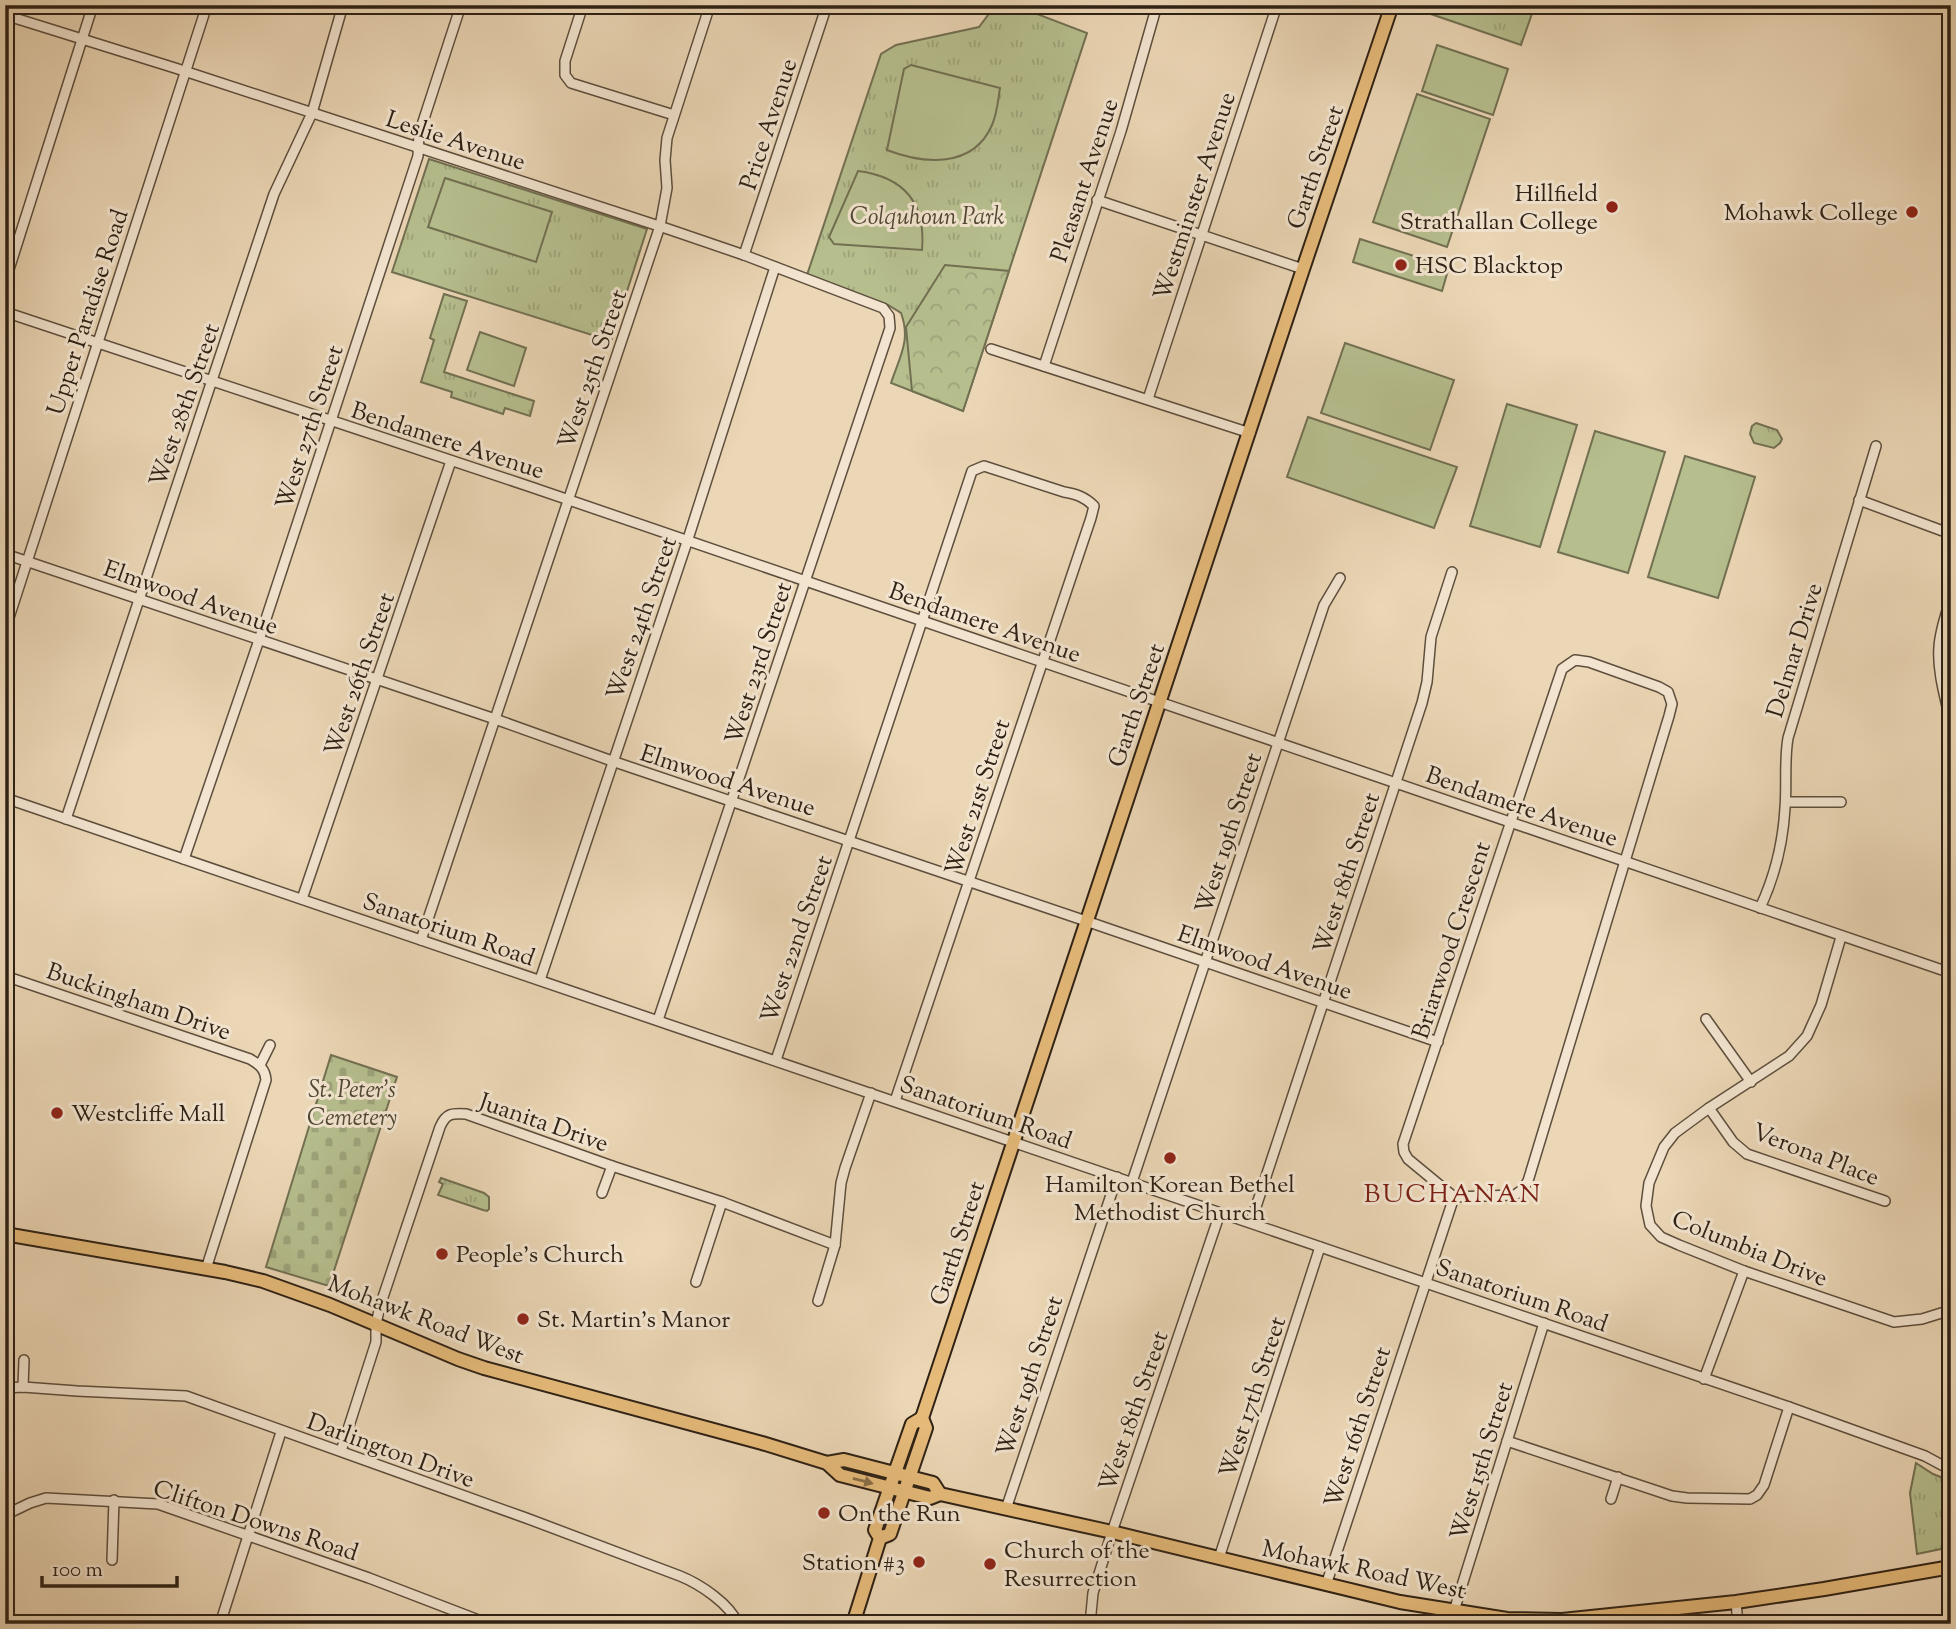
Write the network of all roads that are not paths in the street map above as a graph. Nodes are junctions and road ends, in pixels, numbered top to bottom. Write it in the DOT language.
graph roads {
  1 [pos="93,5"];
  2 [pos="207,5"];
  3 [pos="343,5"];
  4 [pos="461,5"];
  5 [pos="583,5"];
  6 [pos="710,5"];
  7 [pos="827,5"];
  8 [pos="1157,5"];
  9 [pos="1277,5"];
  10 [pos="1390,6"];
  11 [pos="5,15"];
  12 [pos="81,40"];
  13 [pos="186,72"];
  14 [pos="312,113"];
  15 [pos="674,115"];
  16 [pos="418,148"];
  17 [pos="1097,200"];
  18 [pos="660,226"];
  19 [pos="1201,235"];
  20 [pos="744,255"];
  21 [pos="775,267"];
  22 [pos="1303,269"];
  23 [pos="5,282"];
  24 [pos="5,312"];
  25 [pos="889,316"];
  26 [pos="97,342"];
  27 [pos="991,349"];
  28 [pos="1044,366"];
  29 [pos="212,380"];
  30 [pos="1148,399"];
  31 [pos="331,421"];
  32 [pos="1250,433"];
  33 [pos="1876,446"];
  34 [pos="451,461"];
  35 [pos="972,471"];
  36 [pos="567,500"];
  37 [pos="1859,500"];
  38 [pos="1951,534"];
  39 [pos="687,542"];
  40 [pos="5,554"];
  41 [pos="27,561"];
  42 [pos="1452,572"];
  43 [pos="1340,578"];
  44 [pos="805,582"];
  45 [pos="1951,598"];
  46 [pos="140,599"];
  47 [pos="923,622"];
  48 [pos="5,630"];
  49 [pos="259,640"];
  50 [pos="1042,662"];
  51 [pos="377,680"];
  52 [pos="1160,702"];
  53 [pos="495,719"];
  54 [pos="1951,724"];
  55 [pos="1278,742"];
  56 [pos="612,761"];
  57 [pos="1396,783"];
  58 [pos="5,798"];
  59 [pos="732,801"];
  60 [pos="1786,802"];
  61 [pos="1841,802"];
  62 [pos="66,819"];
  63 [pos="1510,822"];
  64 [pos="850,841"];
  65 [pos="184,859"];
  66 [pos="1626,862"];
  67 [pos="969,881"];
  68 [pos="302,899"];
  69 [pos="1760,908"];
  70 [pos="1086,921"];
  71 [pos="1841,937"];
  72 [pos="421,940"];
  73 [pos="1205,963"];
  74 [pos="1951,973"];
  75 [pos="5,976"];
  76 [pos="540,980"];
  77 [pos="1324,1002"];
  78 [pos="1706,1019"];
  79 [pos="658,1020"];
  80 [pos="1438,1042"];
  81 [pos="270,1045"];
  82 [pos="776,1060"];
  83 [pos="260,1065"];
  84 [pos="1751,1082"];
  85 [pos="871,1093"];
  86 [pos="895,1101"];
  87 [pos="1709,1108"];
  88 [pos="1013,1142"];
  89 [pos="611,1166"];
  90 [pos="1117,1177"];
  91 [pos="1132,1182"];
  92 [pos="602,1193"];
  93 [pos="1454,1197"];
  94 [pos="1885,1201"];
  95 [pos="722,1202"];
  96 [pos="1220,1213"];
  97 [pos="1251,1222"];
  98 [pos="5,1234"];
  99 [pos="835,1245"];
  100 [pos="1320,1247"];
  101 [pos="206,1269"];
  102 [pos="1744,1271"];
  103 [pos="696,1282"];
  104 [pos="1425,1282"];
  105 [pos="818,1301"];
  106 [pos="1951,1310"];
  107 [pos="1544,1323"];
  108 [pos="376,1324"];
  109 [pos="24,1360"];
  110 [pos="1704,1379"];
  111 [pos="23,1387"];
  112 [pos="5,1388"];
  113 [pos="1789,1407"];
  114 [pos="922,1418"];
  115 [pos="281,1432"];
  116 [pos="1507,1441"];
  117 [pos="341,1451"];
  118 [pos="827,1463"];
  119 [pos="1951,1470"];
  120 [pos="895,1473"];
  121 [pos="909,1477"];
  122 [pos="1618,1477"];
  123 [pos="890,1488"];
  124 [pos="904,1492"];
  125 [pos="940,1494"];
  126 [pos="1611,1499"];
  127 [pos="114,1500"];
  128 [pos="1006,1508"];
  129 [pos="5,1515"];
  130 [pos="1112,1532"];
  131 [pos="248,1535"];
  132 [pos="880,1538"];
  133 [pos="1219,1558"];
  134 [pos="112,1560"];
  135 [pos="1951,1567"];
  136 [pos="1325,1585"];
  137 [pos="1736,1602"];
  138 [pos="1454,1611"];
  139 [pos="854,1621"];
  140 [pos="1507,1621"];
  141 [pos="220,1624"];
  142 [pos="489,1624"];
  143 [pos="738,1624"];
  144 [pos="878,1624"];
  145 [pos="1090,1624"];
  146 [pos="1738,1624"];
  1 -- 12 [label="street"];
  2 -- 13 [label="street, Upper Paradise Road"];
  3 -- 14 [label="street, West 28th Street"];
  4 -- 16 [label="street, West 27th Street"];
  5 -- 15 [label="street"];
  6 -- 15 [label="street, West 25th Street"];
  7 -- 20 [label="street, Price Avenue"];
  8 -- 17 [label="street, Pleasant Avenue"];
  9 -- 19 [label="street, Westminster Avenue"];
  10 -- 22 [label="main road, Garth Street"];
  11 -- 12 [label="street, Leslie Avenue"];
  12 -- 13 [label="street, Leslie Avenue"];
  12 -- 23 [label="street"];
  13 -- 14 [label="street, Leslie Avenue"];
  13 -- 26 [label="street, Upper Paradise Road"];
  14 -- 16 [label="street, Leslie Avenue"];
  14 -- 29 [label="street, West 28th Street"];
  15 -- 18 [label="street, West 25th Street"];
  16 -- 18 [label="street, Leslie Avenue"];
  16 -- 31 [label="street, West 27th Street"];
  17 -- 19 [label="street"];
  17 -- 28 [label="street, Pleasant Avenue"];
  18 -- 20 [label="street, Leslie Avenue"];
  18 -- 36 [label="street, West 25th Street"];
  19 -- 22 [label="street"];
  19 -- 30 [label="street, Westminster Avenue"];
  20 -- 21 [label="street, Leslie Avenue"];
  21 -- 25 [label="street, Leslie Avenue"];
  21 -- 39 [label="street, West 24th Street"];
  22 -- 32 [label="main road, Garth Street"];
  24 -- 26 [label="street, Bendamere Avenue"];
  25 -- 44 [label="street, West 23rd Street"];
  26 -- 29 [label="street, Bendamere Avenue"];
  26 -- 41 [label="street, Upper Paradise Road"];
  27 -- 28 [label="street"];
  28 -- 30 [label="street"];
  29 -- 31 [label="street, Bendamere Avenue"];
  29 -- 46 [label="street, West 28th Street"];
  30 -- 32 [label="street"];
  31 -- 34 [label="street, Bendamere Avenue"];
  31 -- 49 [label="street, West 27th Street"];
  32 -- 52 [label="main road, Garth Street"];
  33 -- 37 [label="street, Delmar Drive"];
  34 -- 36 [label="street, Bendamere Avenue"];
  34 -- 51 [label="street, West 26th Street"];
  35 -- 47 [label="street, West 22nd Street"];
  35 -- 50 [label="street, West 21st Street"];
  36 -- 39 [label="street, Bendamere Avenue"];
  36 -- 53 [label="street, West 25th Street"];
  37 -- 38 [label="street"];
  37 -- 60 [label="street, Delmar Drive"];
  39 -- 44 [label="street, Bendamere Avenue"];
  39 -- 56 [label="street, West 24th Street"];
  40 -- 41 [label="street, Elmwood Avenue"];
  41 -- 46 [label="street, Elmwood Avenue"];
  41 -- 48 [label="street, Upper Paradise Road"];
  42 -- 57 [label="street, West 18th Street"];
  43 -- 55 [label="street, West 19th Street"];
  44 -- 47 [label="street, Bendamere Avenue"];
  44 -- 59 [label="street, West 23rd Street"];
  45 -- 54 [label="street"];
  46 -- 49 [label="street, Elmwood Avenue"];
  46 -- 62 [label="street, West 28th Street"];
  47 -- 50 [label="street, Bendamere Avenue"];
  47 -- 64 [label="street, West 22nd Street"];
  49 -- 51 [label="street, Elmwood Avenue"];
  49 -- 65 [label="street, West 27th Street"];
  50 -- 52 [label="street, Bendamere Avenue"];
  50 -- 67 [label="street, West 21st Street"];
  51 -- 53 [label="street, Elmwood Avenue"];
  51 -- 68 [label="street, West 26th Street"];
  52 -- 55 [label="street, Bendamere Avenue"];
  52 -- 70 [label="main road, Garth Street"];
  53 -- 56 [label="street, Elmwood Avenue"];
  53 -- 72 [label="street, West 25th Street"];
  55 -- 57 [label="street, Bendamere Avenue"];
  55 -- 73 [label="street, West 19th Street"];
  56 -- 59 [label="street, Elmwood Avenue"];
  56 -- 76 [label="street, West 24th Street"];
  57 -- 63 [label="street, Bendamere Avenue"];
  57 -- 77 [label="street, West 18th Street"];
  58 -- 62 [label="street, Sanatorium Road"];
  59 -- 64 [label="street, Elmwood Avenue"];
  59 -- 79 [label="street, West 23rd Street"];
  60 -- 61 [label="street"];
  60 -- 69 [label="street, Delmar Drive"];
  62 -- 65 [label="street, Sanatorium Road"];
  63 -- 66 [label="street, Bendamere Avenue"];
  63 -- 66 [label="street, Briarwood Crescent"];
  63 -- 80 [label="street, Briarwood Crescent"];
  64 -- 67 [label="street, Elmwood Avenue"];
  64 -- 82 [label="street, West 22nd Street"];
  65 -- 68 [label="street, Sanatorium Road"];
  66 -- 69 [label="street, Bendamere Avenue"];
  66 -- 93 [label="street, Briarwood Crescent"];
  67 -- 70 [label="street, Elmwood Avenue"];
  67 -- 86 [label="street, West 21st Street"];
  68 -- 72 [label="street, Sanatorium Road"];
  69 -- 71 [label="street, Bendamere Avenue"];
  70 -- 73 [label="street, Elmwood Avenue"];
  70 -- 88 [label="main road, Garth Street"];
  71 -- 74 [label="street, Bendamere Avenue"];
  71 -- 84 [label="street, Columbia Drive"];
  72 -- 76 [label="street, Sanatorium Road"];
  73 -- 77 [label="street, Elmwood Avenue"];
  73 -- 91 [label="street, West 19th Street"];
  75 -- 83 [label="street, Buckingham Drive"];
  76 -- 79 [label="street, Sanatorium Road"];
  77 -- 80 [label="street, Elmwood Avenue"];
  77 -- 97 [label="street, West 18th Street"];
  78 -- 84 [label="street"];
  79 -- 82 [label="street, Sanatorium Road"];
  80 -- 93 [label="street, Briarwood Crescent"];
  81 -- 83 [label="street"];
  82 -- 85 [label="street, Sanatorium Road"];
  83 -- 101 [label="street"];
  84 -- 87 [label="street, Columbia Drive"];
  85 -- 86 [label="street, Sanatorium Road"];
  85 -- 99 [label="street"];
  86 -- 88 [label="street, Sanatorium Road"];
  87 -- 94 [label="street, Verona Place"];
  87 -- 102 [label="street, Columbia Drive"];
  88 -- 90 [label="street, Sanatorium Road"];
  88 -- 114 [label="main road, Garth Street"];
  89 -- 92 [label="street"];
  89 -- 95 [label="street, Juanita Drive"];
  89 -- 108 [label="street, Juanita Drive"];
  90 -- 91 [label="street, Sanatorium Road"];
  90 -- 128 [label="street, West 19th Street"];
  91 -- 96 [label="street, Sanatorium Road"];
  93 -- 104 [label="street"];
  95 -- 99 [label="street, Juanita Drive"];
  95 -- 103 [label="street"];
  96 -- 97 [label="street, Sanatorium Road"];
  96 -- 130 [label="street, West 18th Street"];
  97 -- 100 [label="street, Sanatorium Road"];
  98 -- 101 [label="main road, Mohawk Road West"];
  99 -- 105 [label="street"];
  100 -- 104 [label="street, Sanatorium Road"];
  100 -- 133 [label="street, West 17th Street"];
  101 -- 108 [label="main road, Mohawk Road West"];
  102 -- 106 [label="street, Columbia Drive"];
  102 -- 110 [label="street"];
  104 -- 107 [label="street, Sanatorium Road"];
  104 -- 136 [label="street, West 16th Street"];
  107 -- 110 [label="street, Sanatorium Road"];
  107 -- 116 [label="street, West 15th Street"];
  108 -- 117 [label="street"];
  108 -- 118 [label="main road, Mohawk Road West"];
  109 -- 111 [label="street"];
  110 -- 113 [label="street, Sanatorium Road"];
  111 -- 112 [label="street, Darlington Drive"];
  111 -- 115 [label="street, Darlington Drive"];
  113 -- 119 [label="street, Sanatorium Road"];
  113 -- 122 [label="street"];
  114 -- 120 [label="main road, Garth Street"];
  114 -- 121 [label="main road, Garth Street"];
  115 -- 117 [label="street, Darlington Drive"];
  115 -- 131 [label="street"];
  116 -- 122 [label="street"];
  116 -- 138 [label="street, West 15th Street"];
  117 -- 143 [label="street, Darlington Drive"];
  118 -- 120 [label="main road, Mohawk Road West"];
  118 -- 123 [label="main road, Mohawk Road West, one-way"];
  120 -- 121 [label="main road, Mohawk Road West"];
  120 -- 123 [label="main road, Garth Street"];
  121 -- 124 [label="main road, Garth Street"];
  121 -- 125 [label="main road, Mohawk Road West"];
  122 -- 126 [label="street"];
  123 -- 124 [label="main road, Mohawk Road West"];
  123 -- 132 [label="main road, Garth Street"];
  124 -- 125 [label="main road, Mohawk Road West"];
  124 -- 132 [label="main road, Garth Street"];
  125 -- 128 [label="main road, Mohawk Road West"];
  127 -- 129 [label="street, Clifton Downs Road"];
  127 -- 131 [label="street, Clifton Downs Road"];
  127 -- 134 [label="street"];
  128 -- 130 [label="main road, Mohawk Road West"];
  130 -- 133 [label="main road, Mohawk Road West"];
  130 -- 145 [label="street, West 18th Street"];
  131 -- 141 [label="street"];
  131 -- 142 [label="street, Clifton Downs Road"];
  132 -- 139 [label="main road, Garth Street"];
  133 -- 136 [label="main road, Mohawk Road West"];
  135 -- 137 [label="main road, Mohawk Road West"];
  136 -- 138 [label="main road, Mohawk Road West"];
  137 -- 140 [label="main road, Mohawk Road West"];
  137 -- 146 [label="street"];
  138 -- 140 [label="main road, Mohawk Road West"];
  139 -- 144 [label="street"];
}
